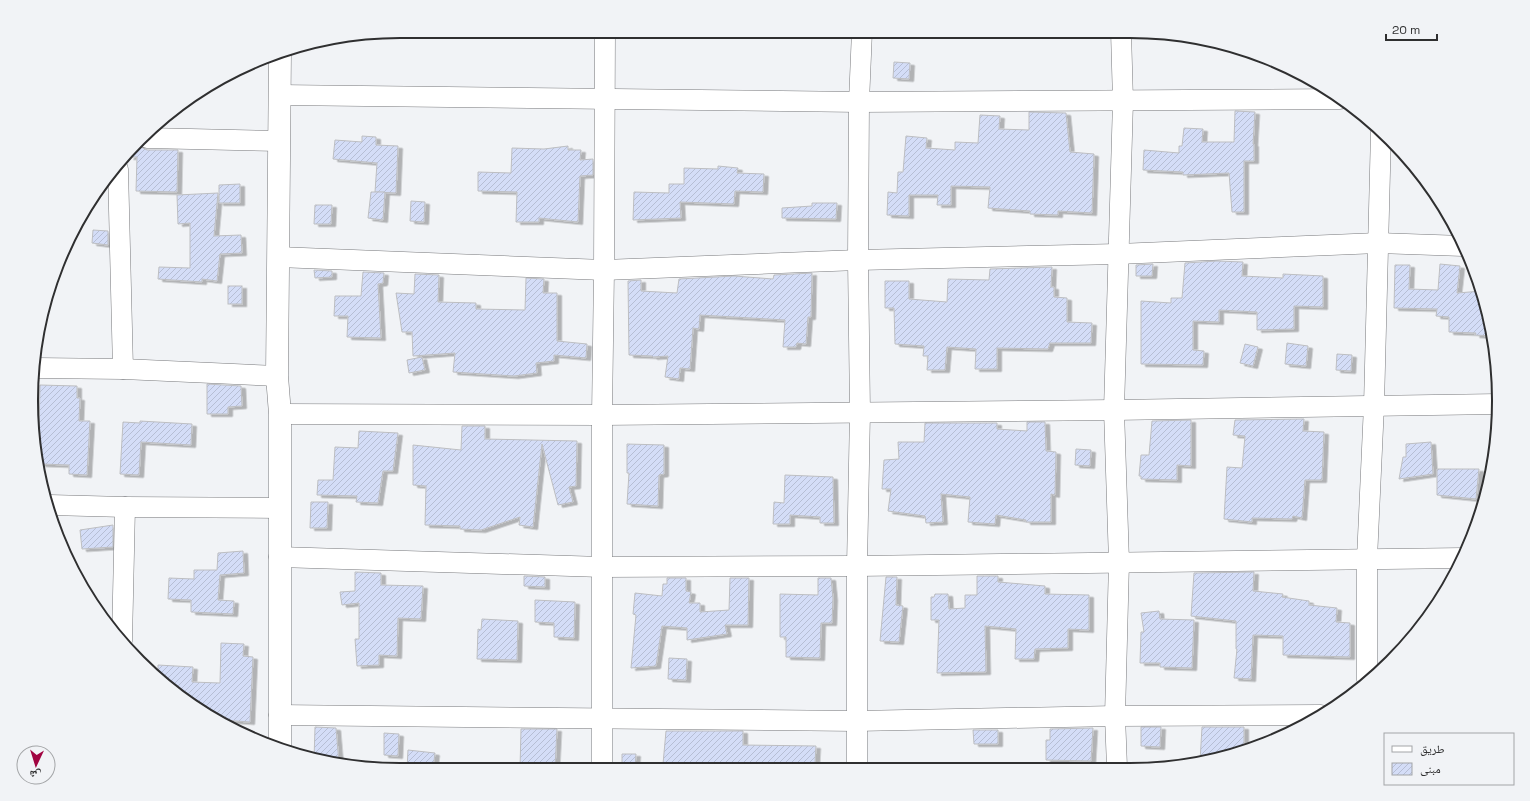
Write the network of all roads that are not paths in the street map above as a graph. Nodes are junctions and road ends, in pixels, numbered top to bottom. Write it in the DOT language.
graph roads {
  1 [pos="604,38"];
  2 [pos="862,38"];
  3 [pos="1121,38"];
  4 [pos="280,59"];
  5 [pos="280,96"];
  6 [pos="604,99"];
  7 [pos="1331,99"];
  8 [pos="1123,101"];
  9 [pos="859,102"];
  10 [pos="150,138"];
  11 [pos="1381,139"];
  12 [pos="279,141"];
  13 [pos="118,174"];
  14 [pos="1378,243"];
  15 [pos="1457,246"];
  16 [pos="1118,254"];
  17 [pos="278,257"];
  18 [pos="858,260"];
  19 [pos="604,270"];
  20 [pos="40,368"];
  21 [pos="123,369"];
  22 [pos="277,376"];
  23 [pos="1492,404"];
  24 [pos="1374,405"];
  25 [pos="1114,410"];
  26 [pos="860,412"];
  27 [pos="280,414"];
  28 [pos="602,416"];
  29 [pos="53,505"];
  30 [pos="124,508"];
  31 [pos="280,508"];
  32 [pos="279,557"];
  33 [pos="1456,558"];
  34 [pos="1367,559"];
  35 [pos="1119,562"];
  36 [pos="857,566"];
  37 [pos="602,567"];
  38 [pos="122,633"];
  39 [pos="1367,675"];
  40 [pos="1309,715"];
  41 [pos="279,716"];
  42 [pos="1115,716"];
  43 [pos="603,718"];
  44 [pos="856,721"];
  45 [pos="280,742"];
  46 [pos="602,763"];
  47 [pos="857,763"];
  48 [pos="1117,763"];
  1 -- 6 [label="street"];
  2 -- 9 [label="street"];
  3 -- 8 [label="street"];
  4 -- 5 [label="main road"];
  5 -- 6 [label="street"];
  5 -- 12 [label="main road"];
  6 -- 9 [label="street"];
  6 -- 19 [label="street"];
  7 -- 8 [label="street"];
  8 -- 9 [label="street"];
  8 -- 16 [label="street"];
  9 -- 18 [label="street"];
  10 -- 12 [label="street"];
  11 -- 14 [label="street"];
  12 -- 17 [label="main road"];
  13 -- 21 [label="street"];
  14 -- 15 [label="street"];
  14 -- 16 [label="street"];
  14 -- 24 [label="street"];
  16 -- 18 [label="street"];
  16 -- 25 [label="street"];
  17 -- 19 [label="street"];
  17 -- 22 [label="main road"];
  18 -- 19 [label="street"];
  18 -- 26 [label="street"];
  19 -- 28 [label="street"];
  20 -- 21 [label="street"];
  21 -- 22 [label="street"];
  22 -- 27 [label="main road"];
  23 -- 24 [label="street"];
  24 -- 25 [label="street"];
  24 -- 34 [label="street"];
  25 -- 26 [label="street"];
  25 -- 35 [label="street"];
  26 -- 28 [label="street"];
  26 -- 36 [label="street"];
  27 -- 28 [label="street"];
  27 -- 31 [label="main road"];
  28 -- 37 [label="street"];
  29 -- 30 [label="street"];
  30 -- 31 [label="street"];
  30 -- 38 [label="street"];
  31 -- 32 [label="main road"];
  32 -- 37 [label="street"];
  32 -- 41 [label="main road"];
  33 -- 34 [label="street"];
  34 -- 35 [label="street"];
  34 -- 39 [label="street"];
  35 -- 36 [label="street"];
  35 -- 42 [label="street"];
  36 -- 37 [label="street"];
  36 -- 44 [label="street"];
  37 -- 43 [label="street"];
  40 -- 42 [label="street"];
  41 -- 43 [label="street"];
  41 -- 45 [label="main road"];
  42 -- 44 [label="street"];
  42 -- 48 [label="street"];
  43 -- 44 [label="street"];
  43 -- 46 [label="street"];
  44 -- 47 [label="street"];
}
